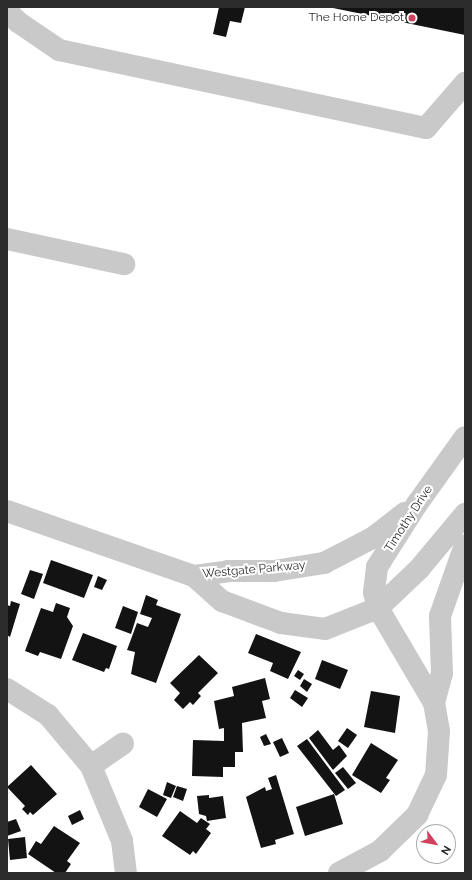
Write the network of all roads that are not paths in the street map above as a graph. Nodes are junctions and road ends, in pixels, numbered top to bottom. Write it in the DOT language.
graph roads {
  1 [pos="7,11"];
  2 [pos="465,83"];
  3 [pos="7,240"];
  4 [pos="124,264"];
  5 [pos="465,437"];
  6 [pos="417,504"];
  7 [pos="7,511"];
  8 [pos="465,514"];
  9 [pos="465,545"];
  10 [pos="194,576"];
  11 [pos="378,608"];
  12 [pos="7,689"];
  13 [pos="434,703"];
  14 [pos="123,744"];
  15 [pos="91,766"];
  16 [pos="126,873"];
  17 [pos="339,873"];
  1 -- 2 [label="street"];
  3 -- 4 [label="street"];
  5 -- 6 [label="street, Timothy Drive"];
  6 -- 10 [label="street, Westgate Parkway"];
  6 -- 11 [label="street, Timothy Drive"];
  7 -- 10 [label="street, Westgate Parkway"];
  8 -- 11 [label="street"];
  9 -- 13 [label="street, Timothy Drive"];
  10 -- 11 [label="street, Westgate Parkway"];
  11 -- 13 [label="street, Timothy Drive"];
  12 -- 15 [label="street"];
  13 -- 17 [label="street, Timothy Drive"];
  14 -- 15 [label="street"];
  15 -- 16 [label="street"];
}
